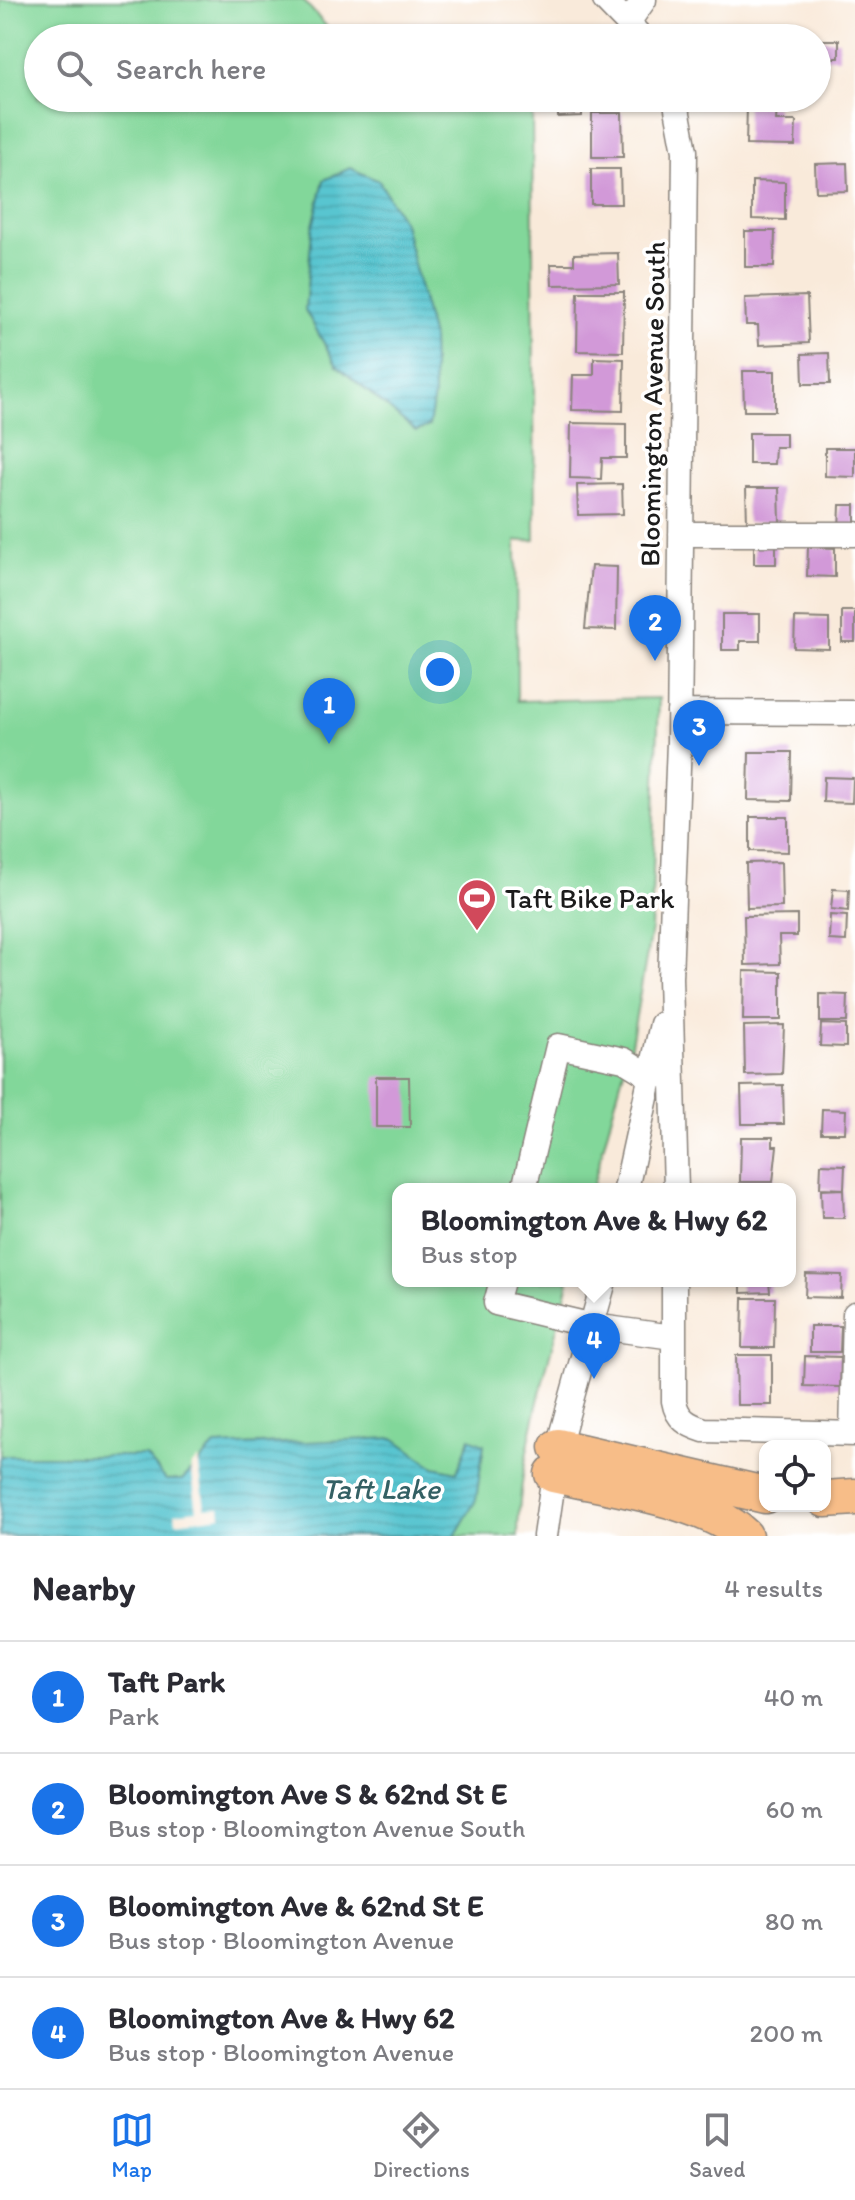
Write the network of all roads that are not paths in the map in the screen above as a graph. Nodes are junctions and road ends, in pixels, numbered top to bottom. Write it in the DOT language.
graph roads {
  1 [pos="644,0"];
  2 [pos="606,1"];
  3 [pos="631,24"];
  4 [pos="637,24"];
  5 [pos="678,112"];
  6 [pos="681,534"];
  7 [pos="855,534"];
  8 [pos="679,712"];
  9 [pos="855,713"];
  10 [pos="670,978"];
  11 [pos="653,1078"];
  12 [pos="525,1183"];
  13 [pos="627,1183"];
  14 [pos="676,1183"];
  15 [pos="500,1287"];
  16 [pos="603,1287"];
  17 [pos="674,1287"];
  18 [pos="855,1314"];
  19 [pos="593,1326"];
  20 [pos="673,1337"];
  21 [pos="853,1434"];
  22 [pos="556,1461"];
  23 [pos="759,1494"];
  24 [pos="855,1497"];
  25 [pos="831,1499"];
  26 [pos="545,1536"];
  27 [pos="744,1536"];
  1 -- 4 [label="street"];
  2 -- 3 [label="street"];
  5 -- 6 [label="street, Bloomington Avenue South"];
  6 -- 7 [label="street"];
  6 -- 8 [label="street, Bloomington Avenue South"];
  8 -- 9 [label="street"];
  8 -- 10 [label="street, Bloomington Avenue South"];
  10 -- 11 [label="street"];
  10 -- 14 [label="street"];
  11 -- 12 [label="street"];
  11 -- 13 [label="street"];
  15 -- 19 [label="street"];
  16 -- 19 [label="street"];
  17 -- 20 [label="street"];
  18 -- 21 [label="street"];
  19 -- 20 [label="street"];
  19 -- 22 [label="street"];
  20 -- 21 [label="street"];
  22 -- 23 [label="highway"];
  22 -- 26 [label="street"];
  22 -- 27 [label="highway"];
  24 -- 25 [label="highway"];
}
